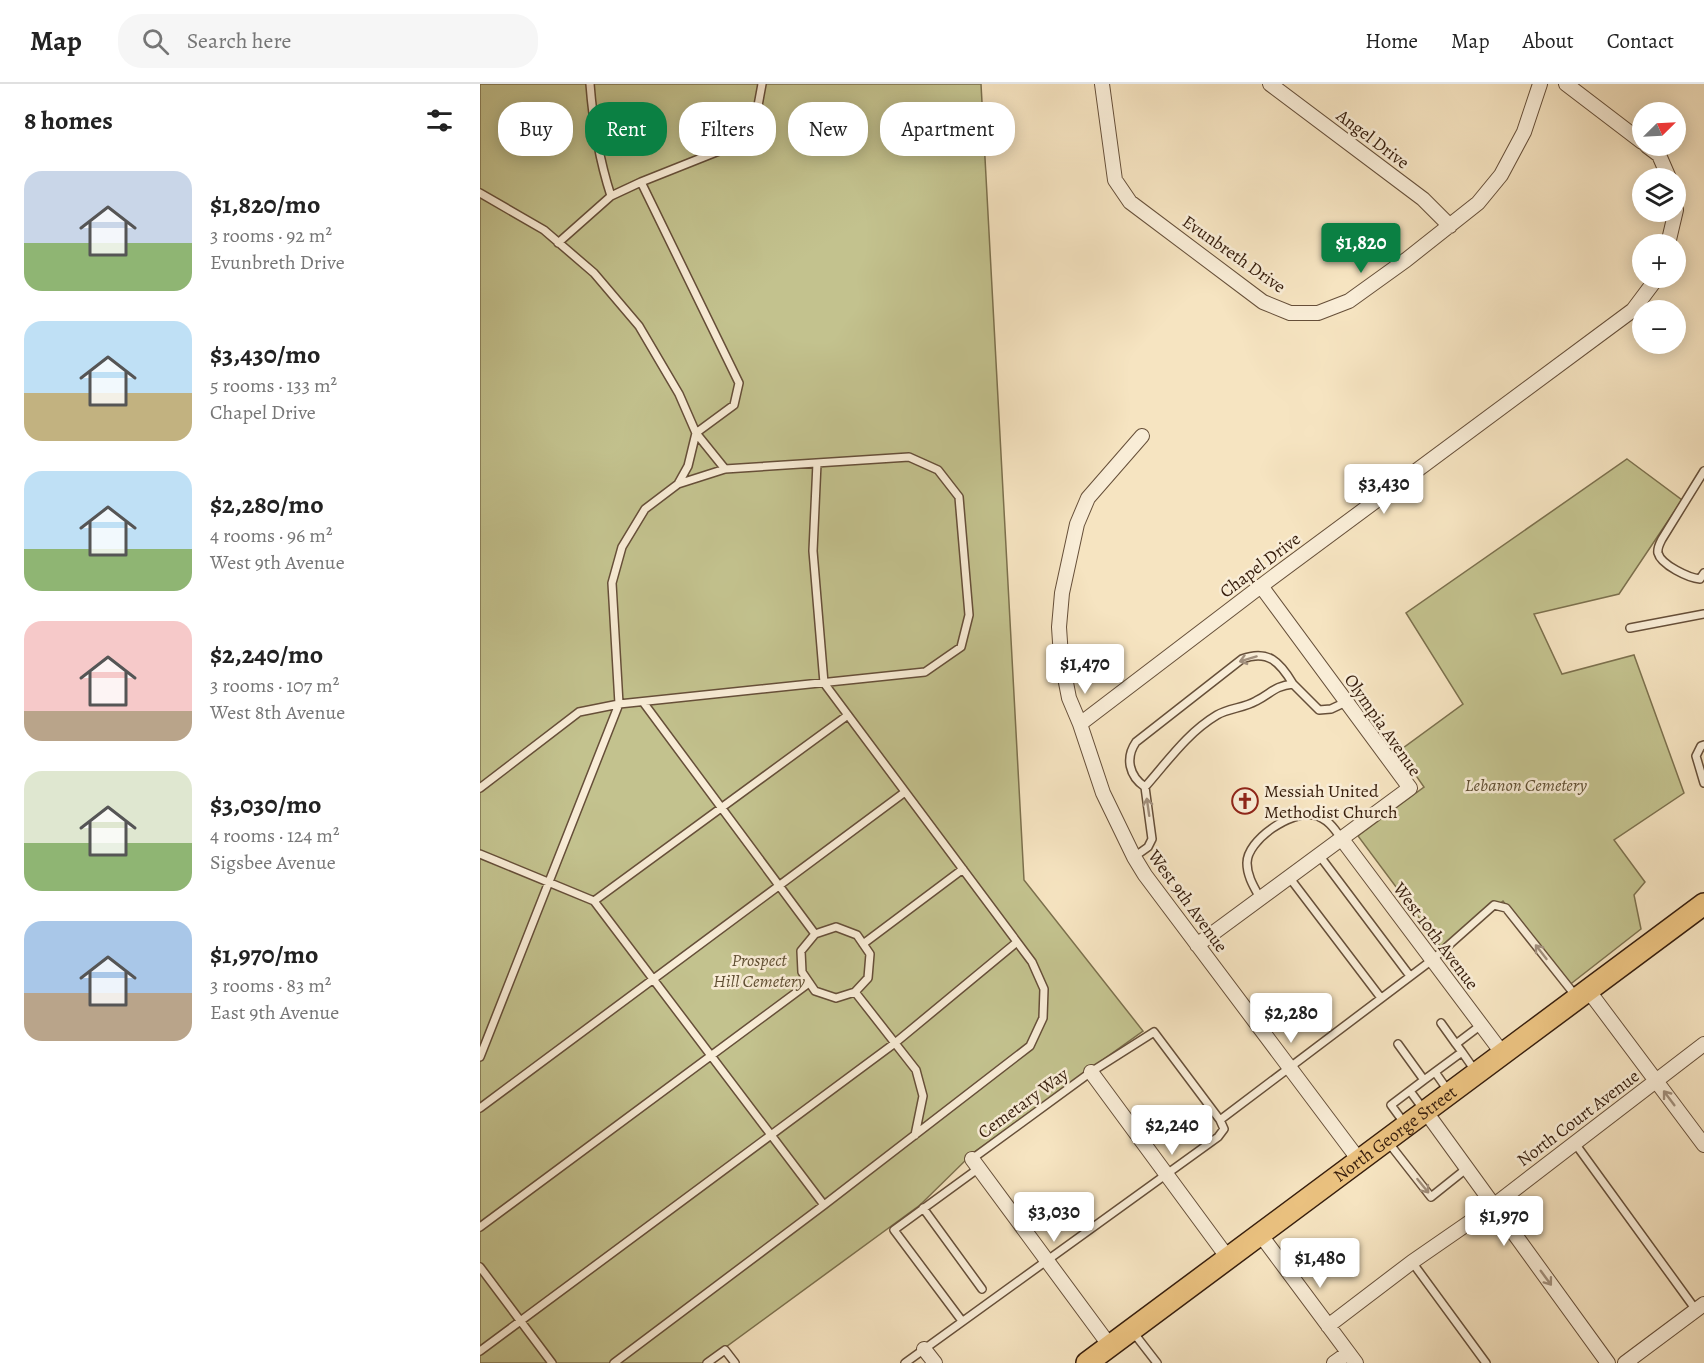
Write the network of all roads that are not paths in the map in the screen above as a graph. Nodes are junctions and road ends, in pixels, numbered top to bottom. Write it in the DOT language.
graph roads {
  1 [pos="590,84"];
  2 [pos="762,84"];
  3 [pos="1102,84"];
  4 [pos="1270,84"];
  5 [pos="1540,84"];
  6 [pos="1566,84"];
  7 [pos="1632,134"];
  8 [pos="641,182"];
  9 [pos="480,193"];
  10 [pos="611,196"];
  11 [pos="1450,226"];
  12 [pos="558,243"];
  13 [pos="1650,288"];
  14 [pos="696,433"];
  15 [pos="1142,436"];
  16 [pos="817,462"];
  17 [pos="725,469"];
  18 [pos="1704,471"];
  19 [pos="678,484"];
  20 [pos="1702,576"];
  21 [pos="1261,586"];
  22 [pos="1704,615"];
  23 [pos="1630,628"];
  24 [pos="824,683"];
  25 [pos="1293,684"];
  26 [pos="643,702"];
  27 [pos="1346,702"];
  28 [pos="619,704"];
  29 [pos="848,715"];
  30 [pos="1080,724"];
  31 [pos="1704,745"];
  32 [pos="1704,783"];
  33 [pos="1145,787"];
  34 [pos="480,788"];
  35 [pos="905,792"];
  36 [pos="722,808"];
  37 [pos="1341,838"];
  38 [pos="480,854"];
  39 [pos="1319,855"];
  40 [pos="1134,857"];
  41 [pos="963,869"];
  42 [pos="1288,877"];
  43 [pos="549,884"];
  44 [pos="779,886"];
  45 [pos="1260,898"];
  46 [pos="594,901"];
  47 [pos="1704,904"];
  48 [pos="815,934"];
  49 [pos="1017,942"];
  50 [pos="863,944"];
  51 [pos="1197,945"];
  52 [pos="1432,960"];
  53 [pos="1410,976"];
  54 [pos="653,980"];
  55 [pos="809,983"];
  56 [pos="855,992"];
  57 [pos="1582,994"];
  58 [pos="1381,998"];
  59 [pos="1441,1023"];
  60 [pos="1481,1025"];
  61 [pos="895,1043"];
  62 [pos="1398,1044"];
  63 [pos="1456,1044"];
  64 [pos="1704,1044"];
  65 [pos="1462,1052"];
  66 [pos="1503,1054"];
  67 [pos="480,1056"];
  68 [pos="711,1056"];
  69 [pos="1289,1068"];
  70 [pos="1091,1072"];
  71 [pos="1434,1072"];
  72 [pos="1478,1073"];
  73 [pos="1424,1080"];
  74 [pos="1656,1081"];
  75 [pos="1410,1091"];
  76 [pos="1450,1094"];
  77 [pos="480,1108"];
  78 [pos="1426,1112"];
  79 [pos="1220,1120"];
  80 [pos="1407,1126"];
  81 [pos="771,1134"];
  82 [pos="915,1135"];
  83 [pos="1387,1140"];
  84 [pos="1574,1142"];
  85 [pos="1704,1145"];
  86 [pos="1359,1161"];
  87 [pos="975,1163"];
  88 [pos="1466,1169"];
  89 [pos="1166,1174"];
  90 [pos="824,1205"];
  91 [pos="1493,1206"];
  92 [pos="923,1208"];
  93 [pos="480,1227"];
  94 [pos="1260,1234"];
  95 [pos="1228,1258"];
  96 [pos="1048,1261"];
  97 [pos="1412,1262"];
  98 [pos="480,1267"];
  99 [pos="982,1288"];
  100 [pos="1700,1307"];
  101 [pos="520,1320"];
  102 [pos="962,1321"];
  103 [pos="1328,1326"];
  104 [pos="1132,1330"];
  105 [pos="1110,1346"];
  106 [pos="924,1349"];
  107 [pos="480,1351"];
  108 [pos="1352,1358"];
  109 [pos="552,1363"];
  110 [pos="614,1363"];
  111 [pos="707,1363"];
  112 [pos="735,1363"];
  113 [pos="905,1363"];
  114 [pos="935,1363"];
  115 [pos="1088,1363"];
  116 [pos="1156,1363"];
  117 [pos="1334,1363"];
  118 [pos="1486,1363"];
  119 [pos="1608,1363"];
  120 [pos="1625,1363"];
  1 -- 10 [label="lane"];
  2 -- 8 [label="lane"];
  3 -- 11 [label="street, Evunbreth Drive"];
  4 -- 11 [label="street, Angel Drive"];
  5 -- 11 [label="street, Evunbreth Drive"];
  6 -- 7 [label="street"];
  8 -- 10 [label="lane"];
  8 -- 14 [label="lane"];
  9 -- 12 [label="lane"];
  10 -- 12 [label="lane"];
  12 -- 14 [label="lane"];
  13 -- 21 [label="street, Chapel Drive"];
  14 -- 17 [label="lane"];
  14 -- 19 [label="lane"];
  15 -- 30 [label="street, West 9th Avenue"];
  16 -- 17 [label="lane"];
  16 -- 24 [label="lane"];
  16 -- 24 [label="lane"];
  17 -- 19 [label="lane"];
  18 -- 20 [label="lane"];
  19 -- 28 [label="lane"];
  21 -- 27 [label="street, Olympia Avenue"];
  21 -- 30 [label="street, Chapel Drive"];
  22 -- 23 [label="lane"];
  24 -- 26 [label="lane"];
  24 -- 29 [label="lane"];
  25 -- 27 [label="lane"];
  25 -- 33 [label="lane"];
  25 -- 33 [label="lane, one-way"];
  26 -- 28 [label="lane"];
  26 -- 36 [label="lane"];
  27 -- 37 [label="street, Olympia Avenue"];
  28 -- 34 [label="lane"];
  28 -- 43 [label="lane"];
  29 -- 35 [label="lane"];
  29 -- 36 [label="lane"];
  30 -- 40 [label="street, West 9th Avenue"];
  31 -- 32 [label="lane"];
  40 -- 33 [label="lane, one-way"];
  35 -- 41 [label="lane"];
  35 -- 44 [label="lane"];
  36 -- 44 [label="lane"];
  36 -- 46 [label="lane"];
  37 -- 39 [label="street, Olympia Avenue"];
  37 -- 45 [label="lane"];
  37 -- 52 [label="street, West 10th Avenue"];
  38 -- 43 [label="lane"];
  39 -- 42 [label="street, Olympia Avenue"];
  39 -- 53 [label="lane"];
  40 -- 51 [label="street, West 9th Avenue"];
  41 -- 49 [label="lane"];
  41 -- 50 [label="lane"];
  42 -- 45 [label="street, Olympia Avenue"];
  42 -- 58 [label="lane"];
  43 -- 46 [label="lane"];
  43 -- 67 [label="lane"];
  44 -- 48 [label="lane"];
  44 -- 54 [label="lane"];
  45 -- 51 [label="street, Olympia Avenue"];
  46 -- 54 [label="lane"];
  47 -- 57 [label="main road, North George Street"];
  48 -- 50 [label="lane"];
  48 -- 55 [label="lane"];
  49 -- 61 [label="lane"];
  49 -- 82 [label="lane"];
  50 -- 56 [label="lane"];
  51 -- 69 [label="street, West 9th Avenue"];
  52 -- 53 [label="lane"];
  57 -- 52 [label="lane, one-way"];
  52 -- 60 [label="street, West 10th Avenue"];
  53 -- 58 [label="lane"];
  54 -- 68 [label="lane"];
  54 -- 77 [label="lane"];
  55 -- 56 [label="lane"];
  55 -- 68 [label="lane"];
  56 -- 61 [label="lane"];
  57 -- 66 [label="main road, North George Street"];
  57 -- 74 [label="street"];
  58 -- 69 [label="lane"];
  59 -- 63 [label="lane"];
  60 -- 63 [label="lane"];
  60 -- 66 [label="street, West 10th Avenue"];
  61 -- 81 [label="lane"];
  61 -- 82 [label="lane"];
  62 -- 73 [label="lane"];
  63 -- 65 [label="lane"];
  64 -- 74 [label="street, North Court Avenue"];
  65 -- 71 [label="lane"];
  65 -- 72 [label="lane"];
  66 -- 72 [label="main road, North George Street"];
  68 -- 81 [label="lane"];
  68 -- 93 [label="lane"];
  69 -- 79 [label="lane"];
  69 -- 86 [label="street, West 9th Avenue"];
  70 -- 79 [label="lane, Cemetary Way"];
  70 -- 87 [label="lane, Cemetary Way"];
  70 -- 89 [label="street"];
  71 -- 73 [label="lane"];
  71 -- 76 [label="lane"];
  72 -- 76 [label="main road, North George Street"];
  73 -- 75 [label="lane"];
  74 -- 84 [label="street, North Court Avenue"];
  85 -- 74 [label="street, one-way"];
  75 -- 78 [label="lane"];
  75 -- 80 [label="lane"];
  76 -- 78 [label="main road, North George Street"];
  78 -- 80 [label="main road, North George Street"];
  78 -- 88 [label="street"];
  79 -- 89 [label="lane"];
  80 -- 83 [label="main road, North George Street"];
  81 -- 90 [label="lane"];
  81 -- 101 [label="lane"];
  82 -- 90 [label="lane"];
  83 -- 86 [label="main road, North George Street"];
  83 -- 88 [label="lane, one-way"];
  84 -- 91 [label="street, North Court Avenue"];
  84 -- 100 [label="lane"];
  86 -- 94 [label="main road, North George Street"];
  87 -- 92 [label="lane, Cemetary Way"];
  87 -- 96 [label="street"];
  88 -- 91 [label="street"];
  89 -- 95 [label="street"];
  89 -- 96 [label="lane"];
  90 -- 110 [label="lane"];
  91 -- 97 [label="street, North Court Avenue"];
  91 -- 119 [label="street, one-way"];
  92 -- 99 [label="lane"];
  92 -- 102 [label="lane, Cemetary Way"];
  94 -- 95 [label="main road, North George Street"];
  94 -- 103 [label="street"];
  95 -- 104 [label="main road, North George Street"];
  96 -- 102 [label="lane"];
  96 -- 105 [label="street"];
  97 -- 103 [label="street, North Court Avenue"];
  97 -- 118 [label="lane"];
  98 -- 101 [label="lane"];
  100 -- 120 [label="street"];
  101 -- 107 [label="lane"];
  101 -- 109 [label="lane"];
  102 -- 106 [label="lane"];
  103 -- 108 [label="street"];
  104 -- 105 [label="main road, North George Street"];
  104 -- 116 [label="lane"];
  105 -- 115 [label="main road, North George Street"];
  106 -- 113 [label="lane"];
  106 -- 114 [label="street"];
  108 -- 117 [label="street"];
  111 -- 112 [label="lane"];
}
